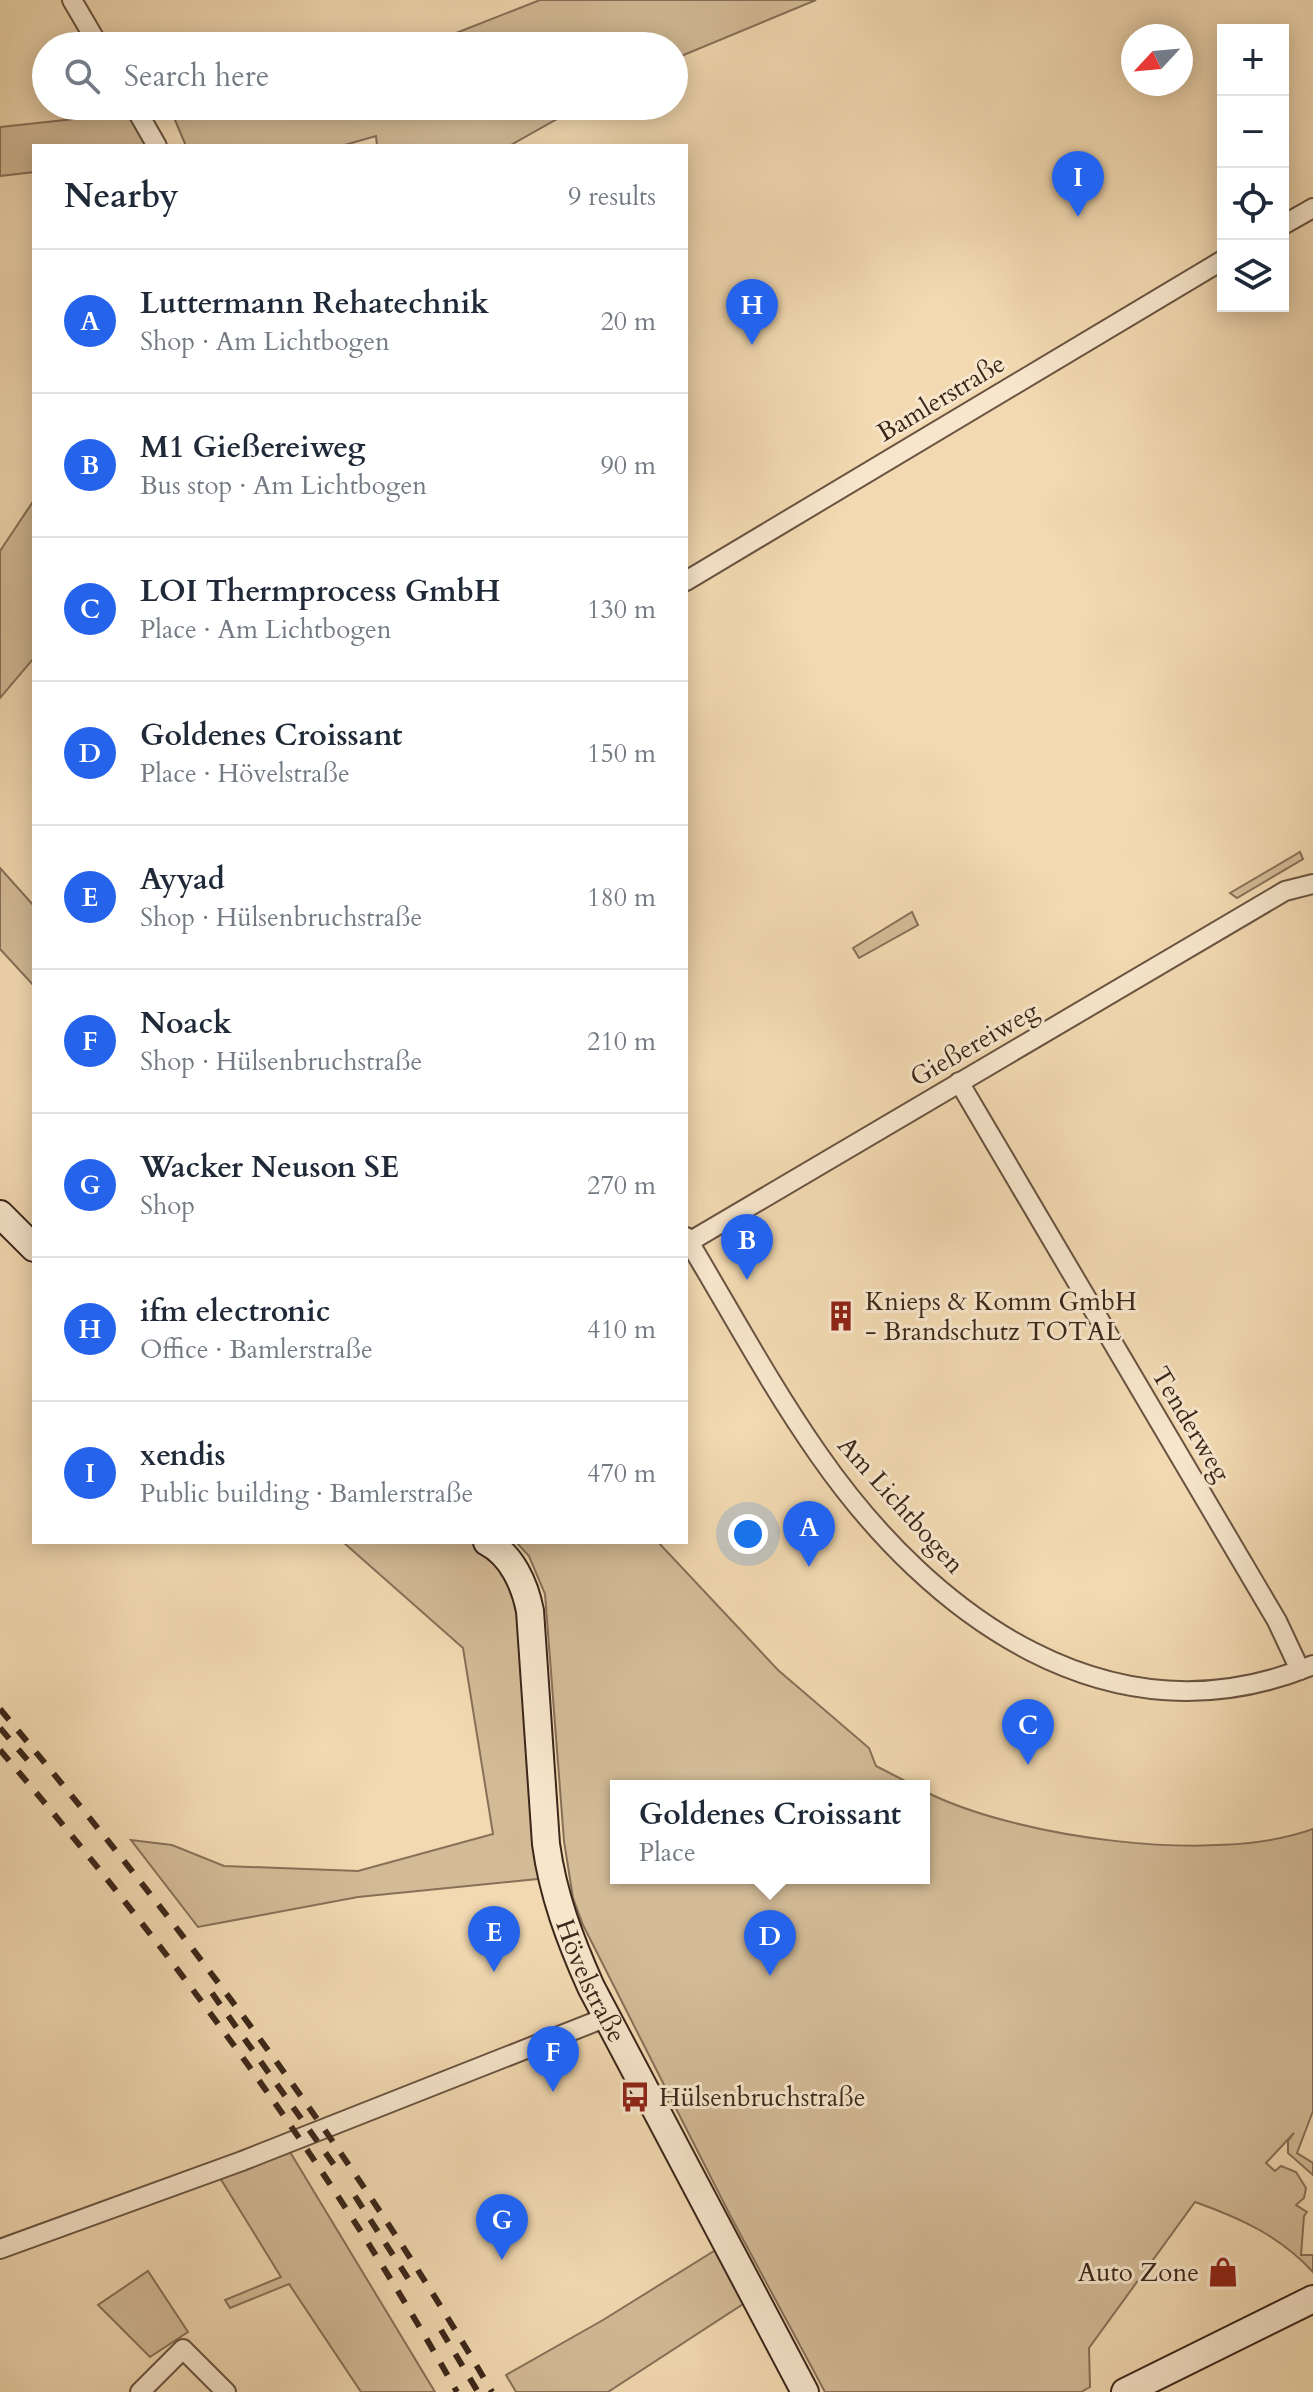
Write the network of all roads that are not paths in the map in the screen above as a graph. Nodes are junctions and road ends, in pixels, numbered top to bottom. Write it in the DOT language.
graph roads {
  1 [pos="72,0"];
  2 [pos="91,32"];
  3 [pos="142,120"];
  4 [pos="156,144"];
  5 [pos="1313,208"];
  6 [pos="1289,222"];
  7 [pos="1217,264"];
  8 [pos="688,580"];
  9 [pos="1313,884"];
  10 [pos="959,1082"];
  11 [pos="0,1214"];
  12 [pos="688,1239"];
  13 [pos="32,1246"];
  14 [pos="489,1544"];
  15 [pos="1307,1668"];
  16 [pos="607,2017"];
  17 [pos="0,2249"];
  18 [pos="1313,2299"];
  19 [pos="140,2392"];
  20 [pos="226,2392"];
  21 [pos="805,2392"];
  22 [pos="1125,2392"];
  1 -- 2 [label="street"];
  3 -- 4 [label="street"];
  5 -- 6 [label="street"];
  7 -- 8 [label="street, Bamlerstraße"];
  9 -- 10 [label="street, Gießereiweg"];
  10 -- 12 [label="street, Gießereiweg"];
  10 -- 15 [label="street, Tenderweg"];
  11 -- 13 [label="main road"];
  12 -- 15 [label="street, Am Lichtbogen"];
  14 -- 16 [label="main road, Hövelstraße"];
  16 -- 17 [label="street"];
  16 -- 21 [label="main road, Hövelstraße"];
  18 -- 22 [label="main road"];
  19 -- 20 [label="street"];
}
